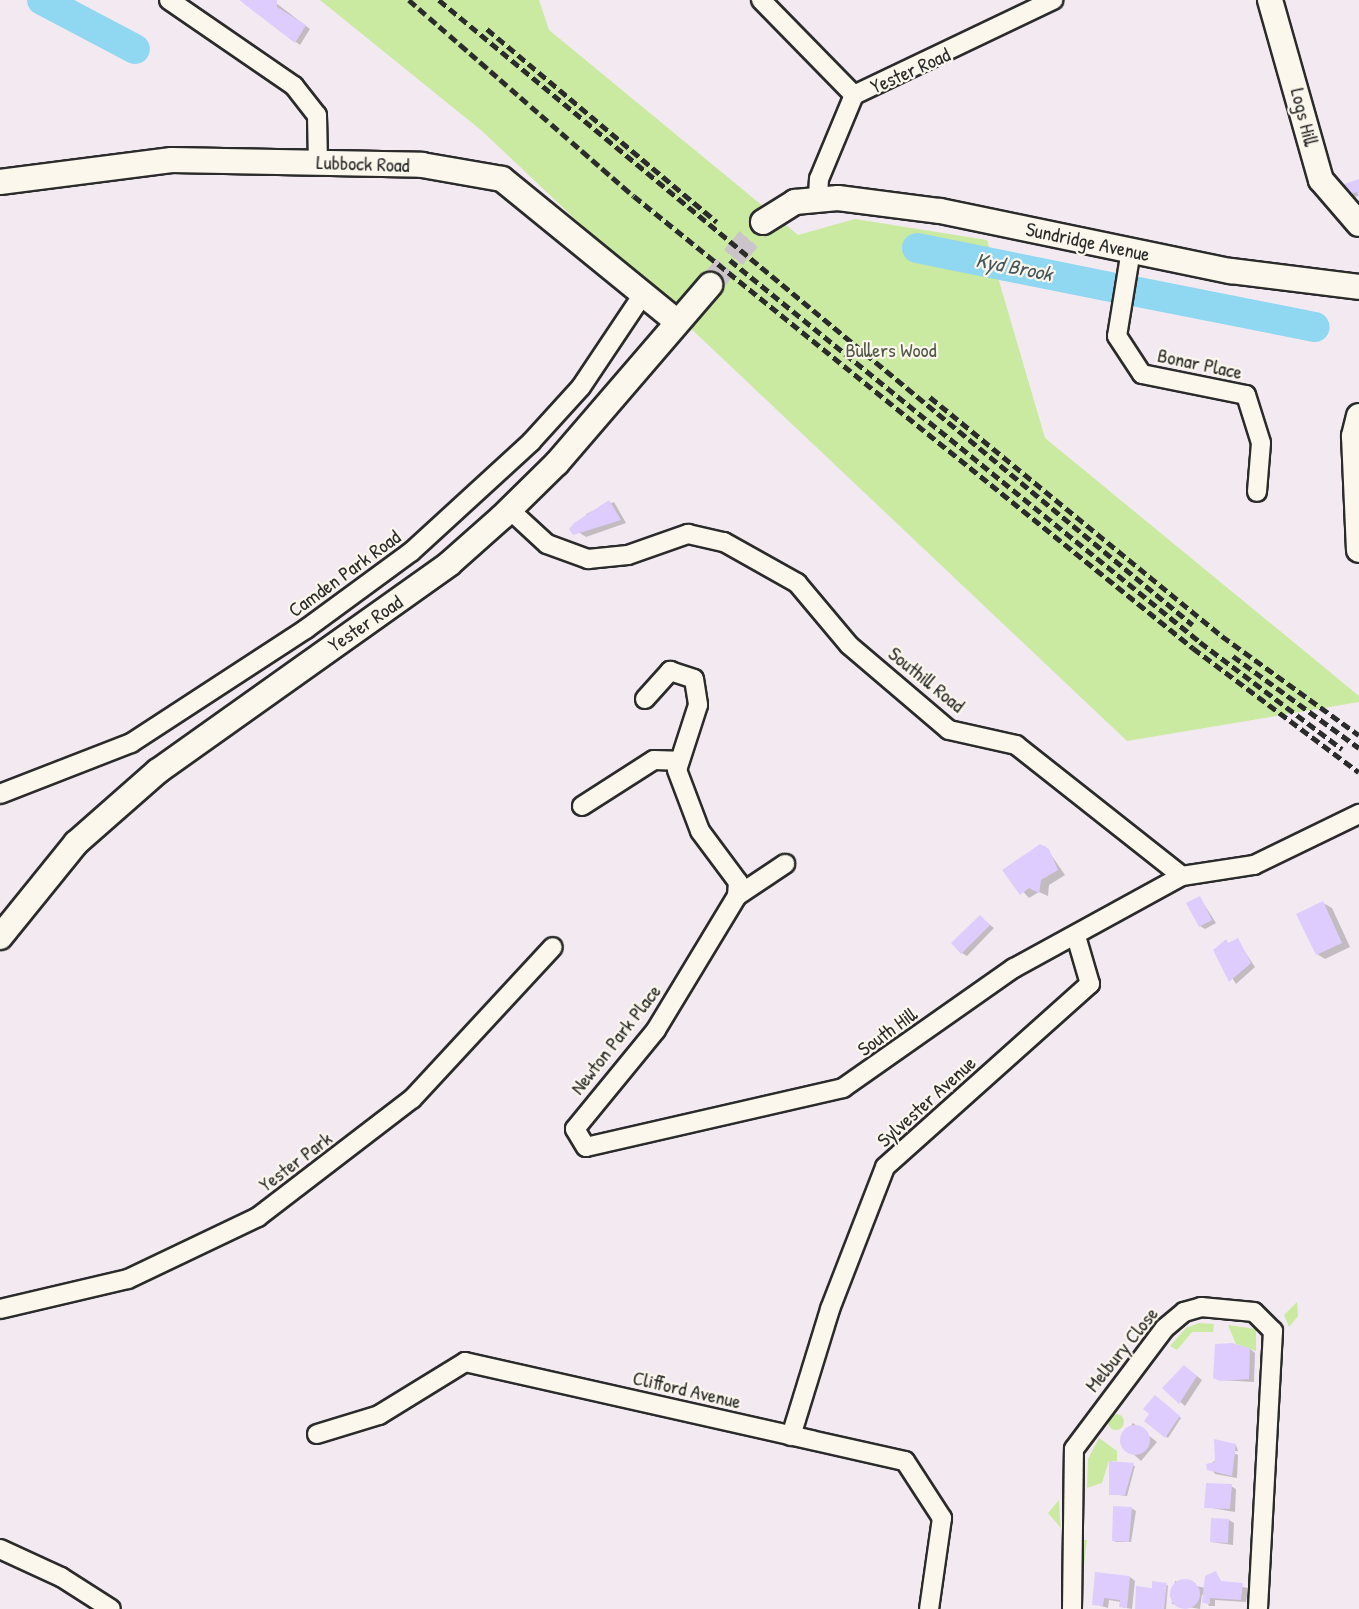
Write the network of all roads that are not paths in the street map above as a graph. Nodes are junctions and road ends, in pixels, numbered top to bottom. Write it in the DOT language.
graph roads {
  1 [pos="169,0"];
  2 [pos="761,0"];
  3 [pos="1053,0"];
  4 [pos="1270,0"];
  5 [pos="854,95"];
  6 [pos="318,161"];
  7 [pos="0,182"];
  8 [pos="818,197"];
  9 [pos="763,222"];
  10 [pos="1359,224"];
  11 [pos="1131,250"];
  12 [pos="710,285"];
  13 [pos="1359,287"];
  14 [pos="642,296"];
  15 [pos="675,320"];
  16 [pos="1359,416"];
  17 [pos="1257,492"];
  18 [pos="510,510"];
  19 [pos="1359,550"];
  20 [pos="645,699"];
  21 [pos="678,762"];
  22 [pos="0,794"];
  23 [pos="582,806"];
  24 [pos="1359,814"];
  25 [pos="785,864"];
  26 [pos="1182,876"];
  27 [pos="736,896"];
  28 [pos="1076,936"];
  29 [pos="0,937"];
  30 [pos="554,947"];
  31 [pos="586,1147"];
  32 [pos="0,1309"];
  33 [pos="317,1434"];
  34 [pos="791,1436"];
  35 [pos="0,1549"];
  36 [pos="111,1609"];
  37 [pos="929,1609"];
  38 [pos="1072,1609"];
  39 [pos="1258,1609"];
  1 -- 6 [label="street"];
  2 -- 5 [label="street"];
  3 -- 5 [label="street, Yester Road"];
  4 -- 10 [label="street, Logs Hill"];
  5 -- 8 [label="street, Yester Road"];
  6 -- 7 [label="street, Lubbock Road"];
  6 -- 14 [label="street, Lubbock Road"];
  8 -- 9 [label="street"];
  8 -- 11 [label="street, Sundridge Avenue"];
  11 -- 13 [label="street, Sundridge Avenue"];
  11 -- 17 [label="street, Bonar Place"];
  12 -- 15 [label="street, Yester Road"];
  14 -- 15 [label="street, Lubbock Road"];
  14 -- 22 [label="street, Camden Park Road"];
  15 -- 18 [label="street, Yester Road"];
  16 -- 19 [label="street"];
  18 -- 26 [label="street, Southill Road"];
  18 -- 29 [label="street, Yester Road"];
  20 -- 21 [label="street"];
  21 -- 23 [label="street"];
  21 -- 27 [label="street"];
  24 -- 26 [label="street"];
  25 -- 27 [label="street, Newton Park Place"];
  26 -- 28 [label="street, South Hill"];
  27 -- 31 [label="street, Newton Park Place"];
  28 -- 31 [label="street, South Hill"];
  28 -- 34 [label="street, Sylvester Avenue"];
  30 -- 32 [label="street, Yester Park"];
  33 -- 34 [label="street, Clifford Avenue"];
  34 -- 37 [label="street, Clifford Avenue"];
  35 -- 36 [label="street"];
  38 -- 39 [label="street, Melbury Close"];
}
